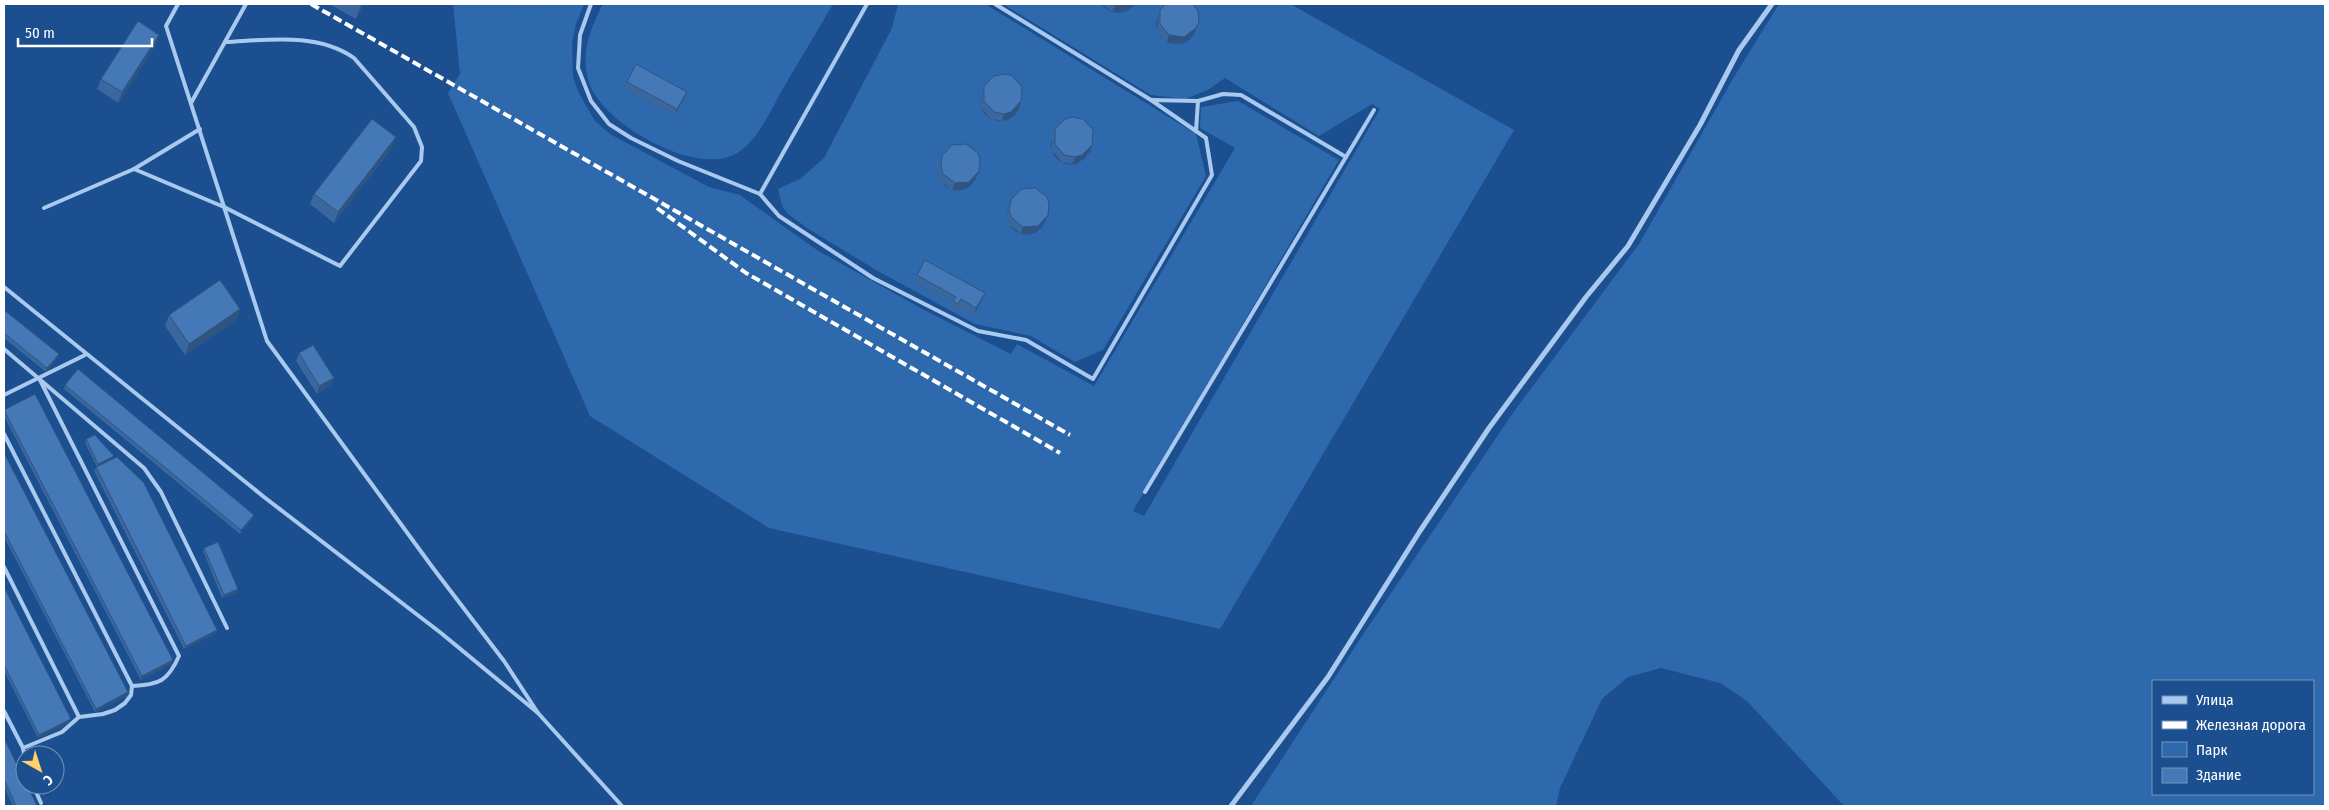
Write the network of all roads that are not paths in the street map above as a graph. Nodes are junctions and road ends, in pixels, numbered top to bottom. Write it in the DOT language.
graph roads {
  1 [pos="178,4"];
  2 [pos="246,4"];
  3 [pos="591,4"];
  4 [pos="868,4"];
  5 [pos="995,4"];
  6 [pos="1772,4"];
  7 [pos="225,42"];
  8 [pos="1151,100"];
  9 [pos="1198,101"];
  10 [pos="191,103"];
  11 [pos="1374,110"];
  12 [pos="200,129"];
  13 [pos="1196,131"];
  14 [pos="1346,157"];
  15 [pos="134,169"];
  16 [pos="760,194"];
  17 [pos="224,207"];
  18 [pos="44,208"];
  19 [pos="4,287"];
  20 [pos="4,349"];
  21 [pos="85,355"];
  22 [pos="39,378"];
  23 [pos="4,395"];
  24 [pos="4,434"];
  25 [pos="1145,492"];
  26 [pos="4,567"];
  27 [pos="227,628"];
  28 [pos="132,686"];
  29 [pos="4,710"];
  30 [pos="538,713"];
  31 [pos="78,717"];
  32 [pos="22,745"];
  33 [pos="30,745"];
  34 [pos="37,795"];
  35 [pos="41,803"];
  36 [pos="622,806"];
  37 [pos="1231,806"];
  1 -- 10 [label="lane"];
  2 -- 7 [label="lane"];
  3 -- 16 [label="lane"];
  4 -- 16 [label="lane"];
  5 -- 8 [label="lane"];
  6 -- 37 [label="street"];
  7 -- 10 [label="lane"];
  7 -- 17 [label="lane"];
  8 -- 9 [label="lane"];
  8 -- 13 [label="lane"];
  9 -- 13 [label="lane"];
  9 -- 14 [label="lane"];
  10 -- 12 [label="lane"];
  11 -- 14 [label="lane"];
  12 -- 15 [label="lane"];
  12 -- 17 [label="lane"];
  13 -- 16 [label="lane"];
  14 -- 25 [label="lane"];
  15 -- 17 [label="lane"];
  15 -- 18 [label="lane"];
  17 -- 30 [label="lane"];
  19 -- 21 [label="lane"];
  20 -- 22 [label="lane"];
  21 -- 22 [label="lane"];
  21 -- 30 [label="lane"];
  22 -- 23 [label="lane"];
  22 -- 27 [label="lane"];
  22 -- 28 [label="lane"];
  24 -- 28 [label="lane"];
  26 -- 31 [label="lane"];
  28 -- 31 [label="lane"];
  29 -- 32 [label="lane"];
  30 -- 36 [label="lane"];
  31 -- 33 [label="lane"];
  34 -- 35 [label="lane"];
}
